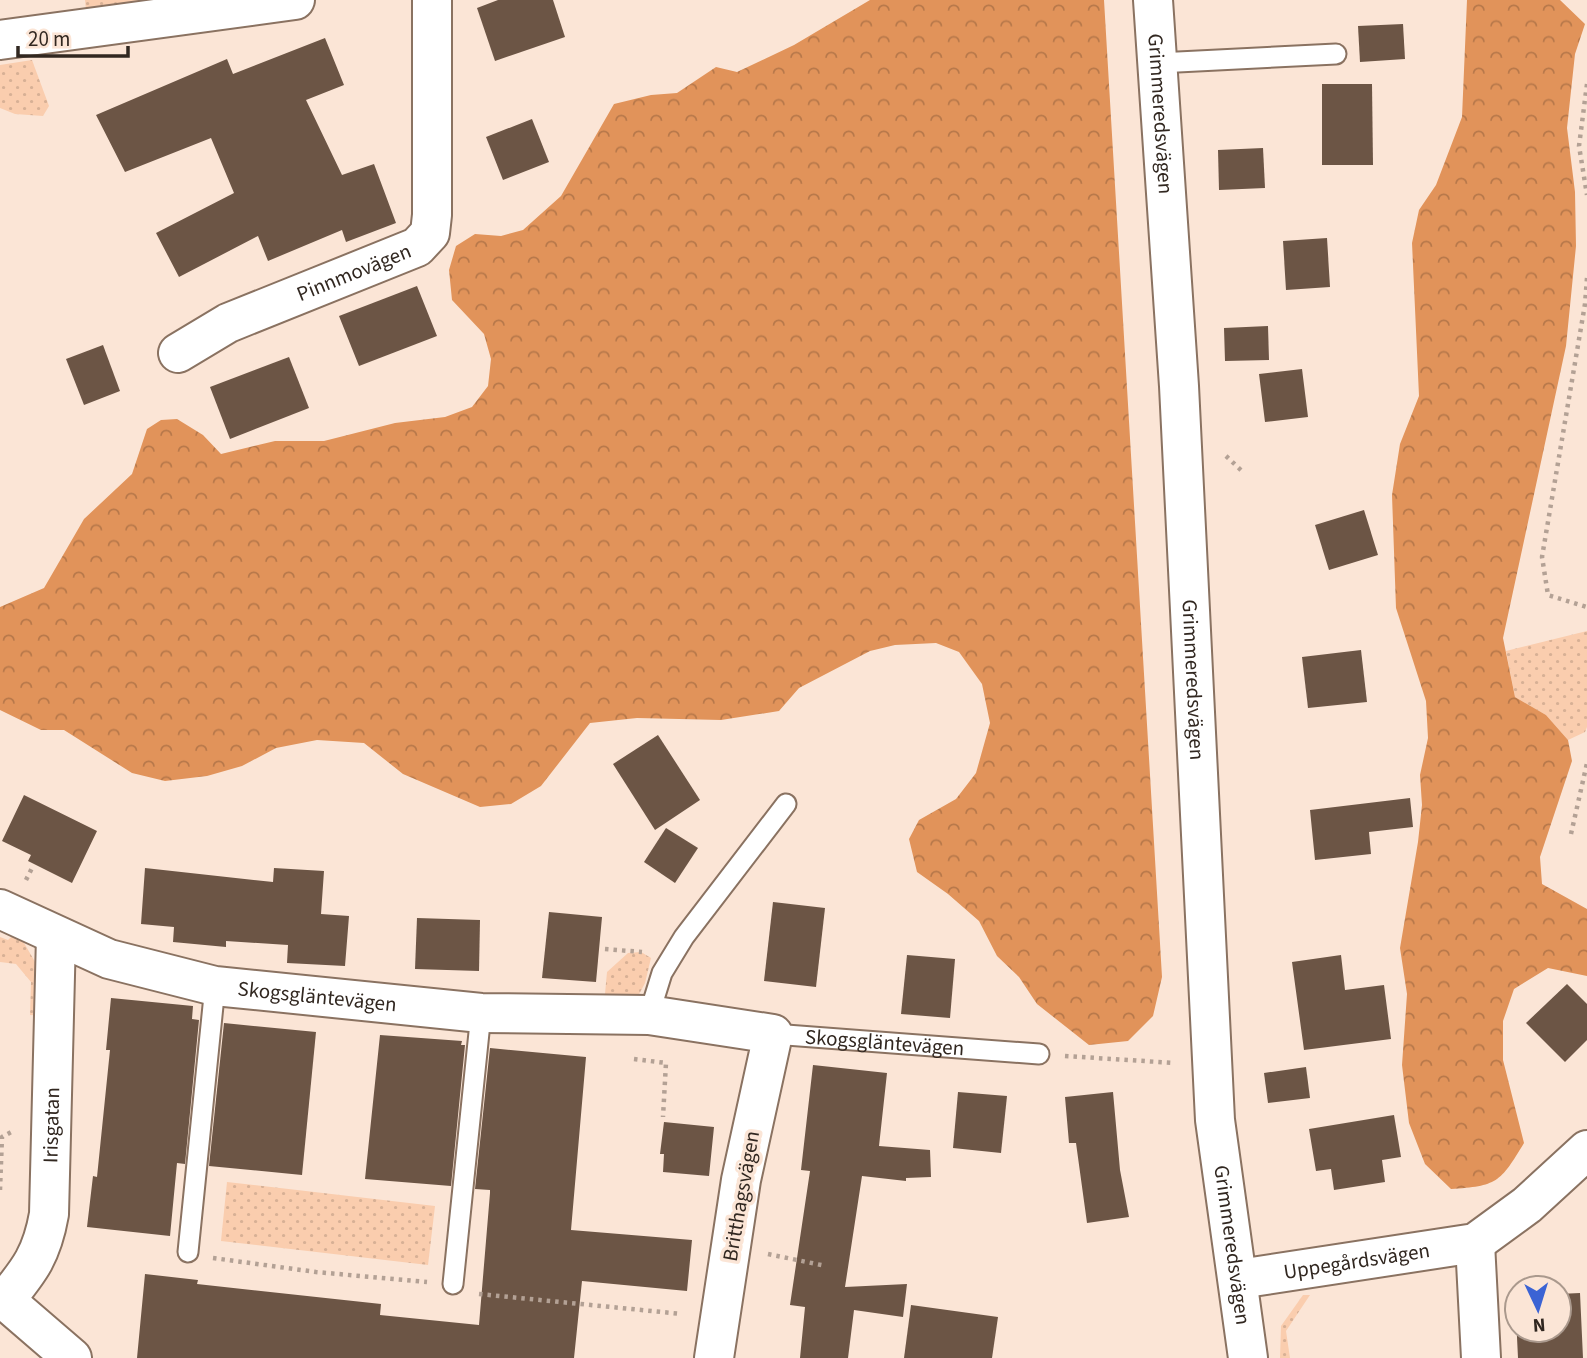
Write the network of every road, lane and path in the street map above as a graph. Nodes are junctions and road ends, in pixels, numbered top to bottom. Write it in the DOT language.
graph roads {
  1 [pos="295,0"];
  2 [pos="432,0"];
  3 [pos="1153,0"];
  4 [pos="0,40"];
  5 [pos="1336,54"];
  6 [pos="1158,63"];
  7 [pos="1587,84"];
  8 [pos="1587,195"];
  9 [pos="1587,278"];
  10 [pos="178,353"];
  11 [pos="1226,456"];
  12 [pos="1243,472"];
  13 [pos="1587,607"];
  14 [pos="1587,764"];
  15 [pos="786,804"];
  16 [pos="1571,834"];
  17 [pos="0,909"];
  18 [pos="56,936"];
  19 [pos="215,986"];
  20 [pos="481,1013"];
  21 [pos="649,1015"];
  22 [pos="773,1034"];
  23 [pos="1039,1054"];
  24 [pos="634,1059"];
  25 [pos="1180,1063"];
  26 [pos="663,1117"];
  27 [pos="14,1124"];
  28 [pos="1587,1150"];
  29 [pos="0,1190"];
  30 [pos="1475,1243"];
  31 [pos="732,1247"];
  32 [pos="188,1252"];
  33 [pos="826,1266"];
  34 [pos="1239,1279"];
  35 [pos="453,1284"];
  36 [pos="2,1298"];
  37 [pos="72,1358"];
  38 [pos="715,1358"];
  39 [pos="1248,1358"];
  40 [pos="1481,1358"];
  1 -- 4 [label="street"];
  2 -- 10 [label="street, Pinnmovägen"];
  3 -- 6 [label="street, Grimmeredsvägen"];
  5 -- 6 [label="lane"];
  6 -- 34 [label="street, Grimmeredsvägen"];
  7 -- 8 [label="path"];
  9 -- 13 [label="path"];
  11 -- 12 [label="path"];
  14 -- 16 [label="path"];
  15 -- 21 [label="lane"];
  17 -- 18 [label="street, Skogsgläntevägen"];
  18 -- 19 [label="street, Skogsgläntevägen"];
  18 -- 36 [label="street, Irisgatan"];
  19 -- 20 [label="street, Skogsgläntevägen"];
  19 -- 32 [label="lane"];
  20 -- 21 [label="street, Skogsgläntevägen"];
  20 -- 35 [label="lane"];
  21 -- 22 [label="street, Skogsgläntevägen"];
  22 -- 23 [label="lane, Skogsgläntevägen"];
  22 -- 31 [label="street, Britthagsvägen"];
  23 -- 25 [label="path"];
  24 -- 26 [label="path"];
  27 -- 29 [label="path"];
  28 -- 30 [label="street, Uppegårdsvägen"];
  30 -- 34 [label="street, Uppegårdsvägen"];
  30 -- 40 [label="street"];
  31 -- 33 [label="path"];
  31 -- 38 [label="street, Britthagsvägen"];
  34 -- 39 [label="street, Grimmeredsvägen"];
  36 -- 37 [label="street"];
}
